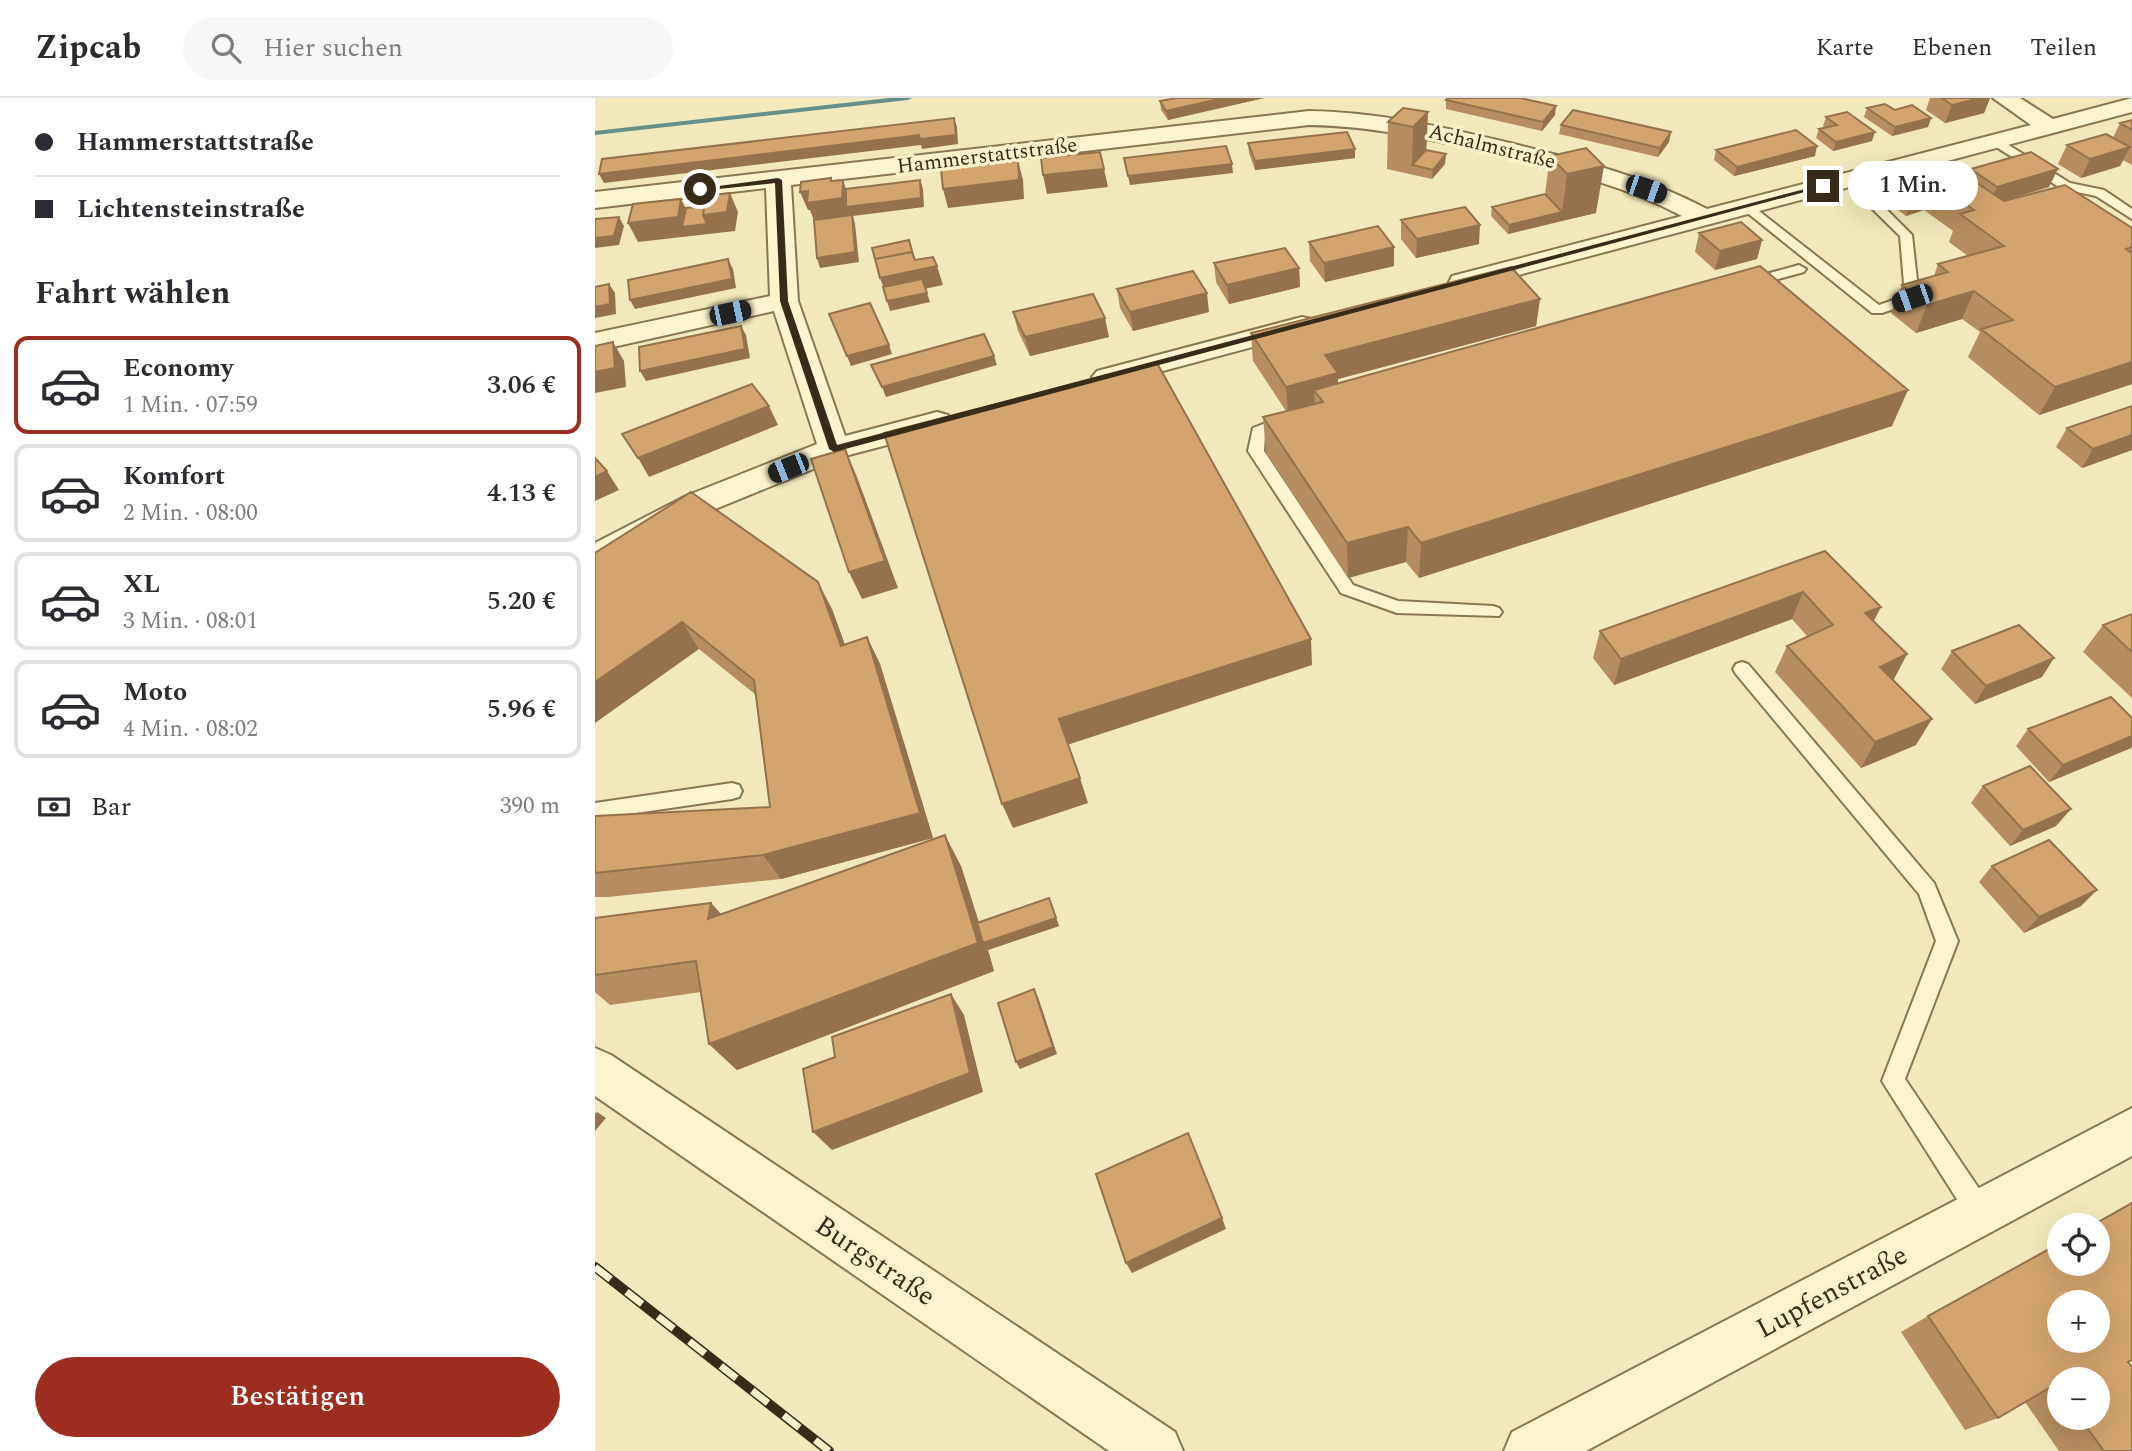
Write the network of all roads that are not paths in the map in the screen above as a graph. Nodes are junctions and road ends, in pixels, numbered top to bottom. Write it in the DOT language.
graph roads {
  1 [pos="2004,98"];
  2 [pos="2132,105"];
  3 [pos="1361,108"];
  4 [pos="2049,126"];
  5 [pos="1994,140"];
  6 [pos="1849,179"];
  7 [pos="778,180"];
  8 [pos="595,201"];
  9 [pos="1746,207"];
  10 [pos="2132,215"];
  11 [pos="1704,218"];
  12 [pos="1799,269"];
  13 [pos="1733,287"];
  14 [pos="1439,288"];
  15 [pos="784,301"];
  16 [pos="1332,317"];
  17 [pos="595,342"];
  18 [pos="1080,384"];
  19 [pos="963,415"];
  20 [pos="1296,417"];
  21 [pos="834,449"];
  22 [pos="595,557"];
  23 [pos="1493,612"];
  24 [pos="1742,668"];
  25 [pos="732,790"];
  26 [pos="595,811"];
  27 [pos="595,1070"];
  28 [pos="2132,1131"];
  29 [pos="1981,1214"];
  30 [pos="1156,1451"];
  31 [pos="1531,1451"];
  1 -- 4 [label="street"];
  2 -- 4 [label="street"];
  3 -- 7 [label="street, Hammerstattstraße"];
  3 -- 11 [label="street, Achalmstraße"];
  4 -- 5 [label="street"];
  5 -- 6 [label="street"];
  5 -- 10 [label="lane"];
  6 -- 9 [label="street"];
  6 -- 9 [label="lane"];
  7 -- 8 [label="street, Hammerstattstraße"];
  7 -- 15 [label="street"];
  9 -- 11 [label="street"];
  11 -- 14 [label="street"];
  12 -- 13 [label="lane"];
  15 -- 17 [label="street"];
  15 -- 21 [label="street"];
  16 -- 18 [label="street"];
  19 -- 21 [label="street"];
  20 -- 23 [label="lane"];
  21 -- 22 [label="street"];
  24 -- 29 [label="lane"];
  25 -- 26 [label="lane"];
  27 -- 30 [label="street, Burgstraße"];
  28 -- 29 [label="street, Lupfenstraße"];
  29 -- 31 [label="street, Lupfenstraße"];
}
